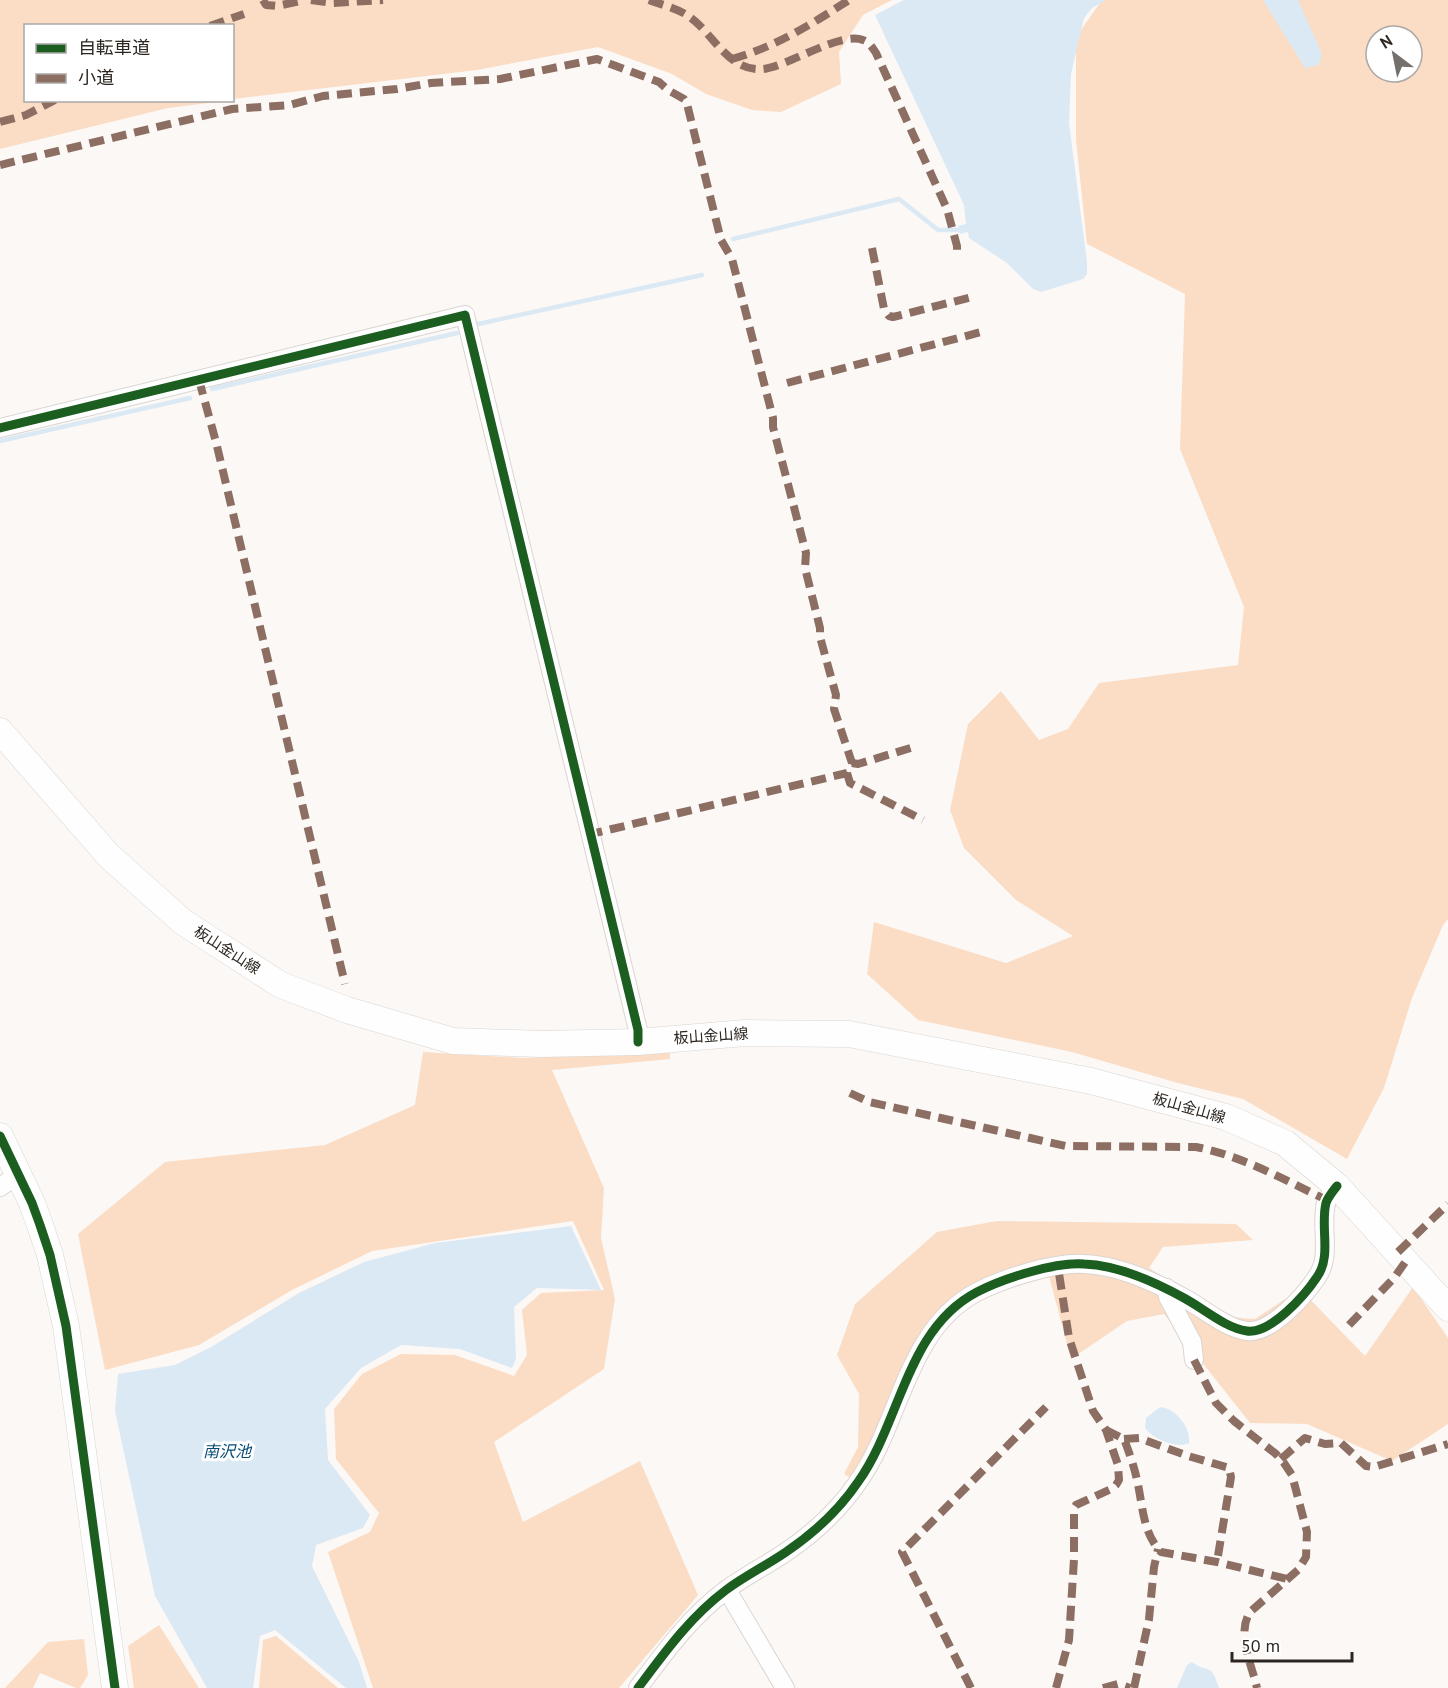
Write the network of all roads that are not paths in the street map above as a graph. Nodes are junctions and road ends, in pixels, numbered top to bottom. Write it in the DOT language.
graph roads {
  1 [pos="0,428"];
  2 [pos="0,731"];
  3 [pos="638,1042"];
  4 [pos="0,1136"];
  5 [pos="9,1181"];
  6 [pos="1336,1186"];
  7 [pos="1167,1288"];
  8 [pos="1448,1308"];
  9 [pos="1194,1359"];
  10 [pos="727,1590"];
  11 [pos="115,1688"];
  12 [pos="638,1688"];
  13 [pos="785,1688"];
  1 -- 3 [label="street"];
  2 -- 3 [label="main road, 板山金山線"];
  3 -- 6 [label="main road, 板山金山線"];
  4 -- 5 [label="main road"];
  5 -- 11 [label="main road"];
  6 -- 7 [label="street"];
  6 -- 8 [label="main road, 板山金山線"];
  7 -- 9 [label="street"];
  7 -- 10 [label="street"];
  10 -- 12 [label="street"];
  10 -- 13 [label="street"];
}
